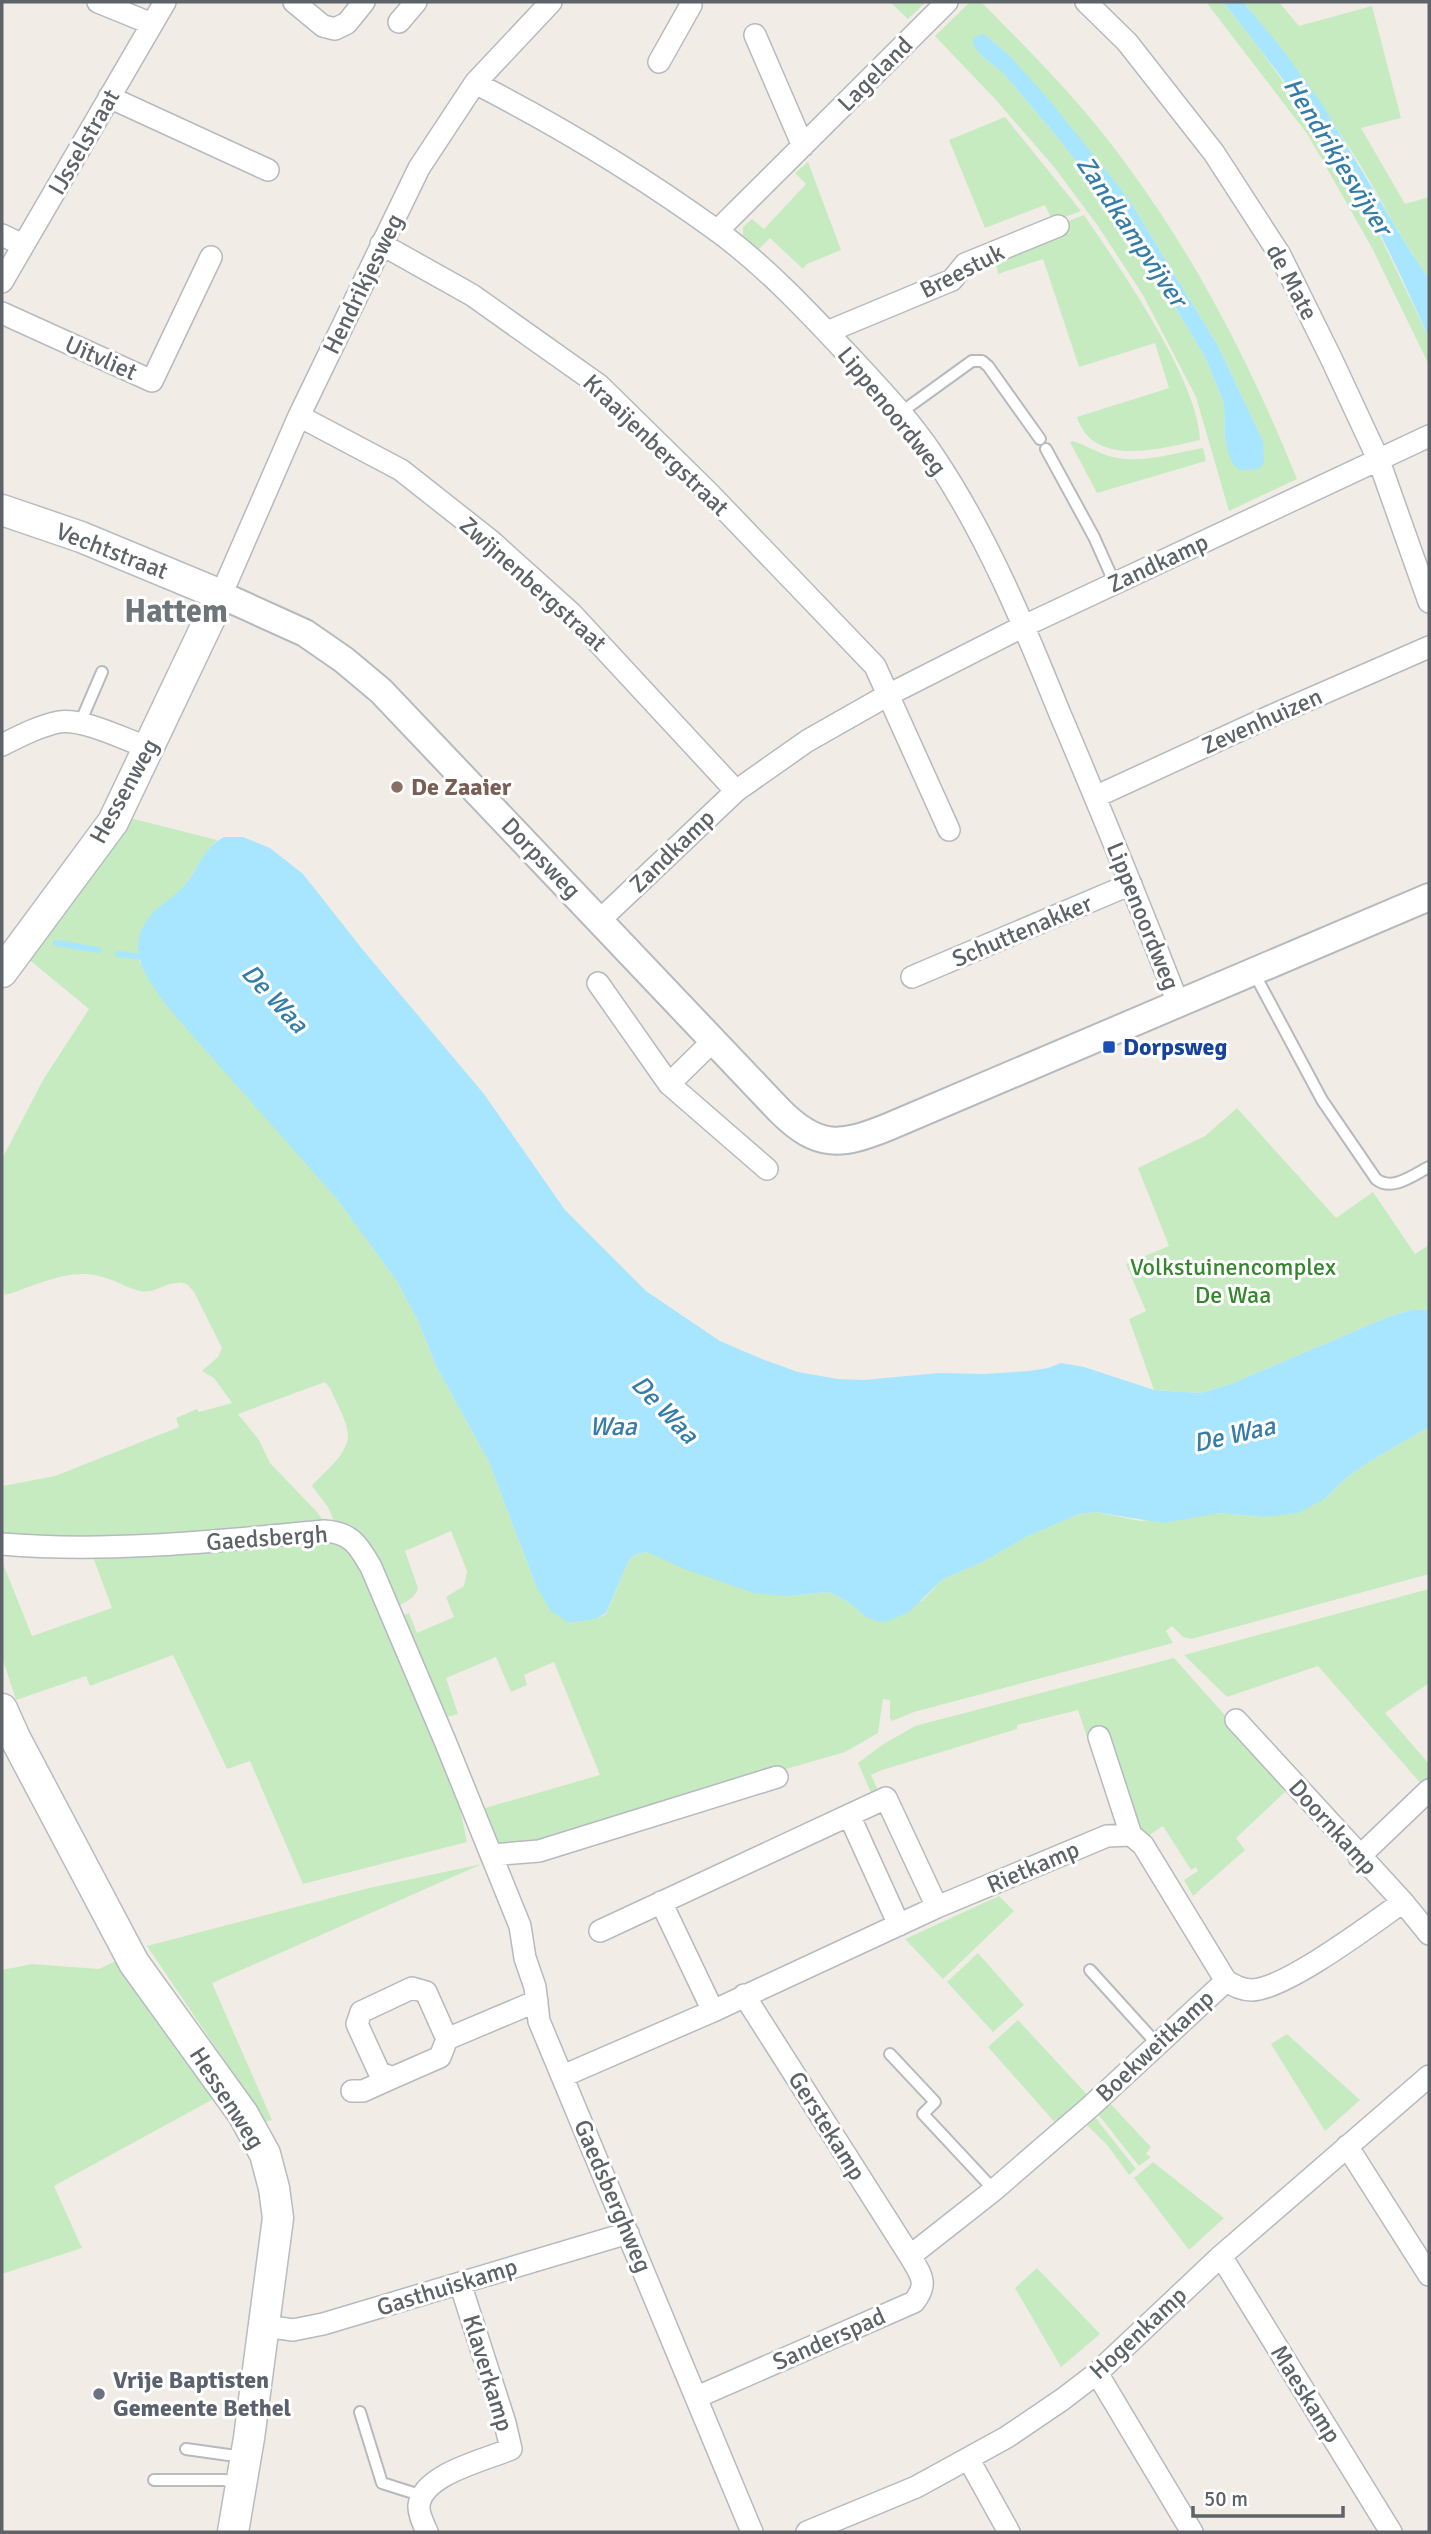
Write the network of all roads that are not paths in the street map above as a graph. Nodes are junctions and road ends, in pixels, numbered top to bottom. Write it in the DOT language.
graph roads {
  1 [pos="98,2"];
  2 [pos="165,2"];
  3 [pos="294,2"];
  4 [pos="364,2"];
  5 [pos="416,2"];
  6 [pos="551,2"];
  7 [pos="690,2"];
  8 [pos="947,2"];
  9 [pos="1086,2"];
  10 [pos="399,22"];
  11 [pos="152,24"];
  12 [pos="755,35"];
  13 [pos="659,62"];
  14 [pos="475,83"];
  15 [pos="109,97"];
  16 [pos="803,146"];
  17 [pos="268,170"];
  18 [pos="1058,226"];
  19 [pos="717,231"];
  20 [pos="2,235"];
  21 [pos="381,244"];
  22 [pos="23,245"];
  23 [pos="211,257"];
  24 [pos="2,282"];
  25 [pos="2,313"];
  26 [pos="827,332"];
  27 [pos="900,413"];
  28 [pos="299,416"];
  29 [pos="1429,436"];
  30 [pos="1378,461"];
  31 [pos="2,510"];
  32 [pos="1115,584"];
  33 [pos="221,595"];
  34 [pos="1429,602"];
  35 [pos="1024,626"];
  36 [pos="1429,647"];
  37 [pos="102,672"];
  38 [pos="888,695"];
  39 [pos="80,723"];
  40 [pos="2,745"];
  41 [pos="149,748"];
  42 [pos="736,791"];
  43 [pos="1095,797"];
  44 [pos="949,830"];
  45 [pos="1131,884"];
  46 [pos="1429,897"];
  47 [pos="600,920"];
  48 [pos="2,972"];
  49 [pos="1253,972"];
  50 [pos="912,977"];
  51 [pos="598,984"];
  52 [pos="1178,1003"];
  53 [pos="714,1040"];
  54 [pos="669,1084"];
  55 [pos="1429,1167"];
  56 [pos="767,1169"];
  57 [pos="2,1544"];
  58 [pos="3,1718"];
  59 [pos="1236,1720"];
  60 [pos="1099,1737"];
  61 [pos="777,1777"];
  62 [pos="1429,1790"];
  63 [pos="849,1815"];
  64 [pos="1131,1835"];
  65 [pos="491,1855"];
  66 [pos="1360,1857"];
  67 [pos="662,1902"];
  68 [pos="1403,1902"];
  69 [pos="937,1907"];
  70 [pos="899,1925"];
  71 [pos="600,1931"];
  72 [pos="1429,1934"];
  73 [pos="1090,1970"];
  74 [pos="1226,1981"];
  75 [pos="744,1995"];
  76 [pos="537,2001"];
  77 [pos="713,2011"];
  78 [pos="446,2039"];
  79 [pos="1157,2044"];
  80 [pos="890,2053"];
  81 [pos="564,2076"];
  82 [pos="1429,2076"];
  83 [pos="392,2078"];
  84 [pos="352,2091"];
  85 [pos="1347,2146"];
  86 [pos="994,2190"];
  87 [pos="628,2233"];
  88 [pos="910,2256"];
  89 [pos="1221,2256"];
  90 [pos="1429,2275"];
  91 [pos="460,2283"];
  92 [pos="265,2326"];
  93 [pos="1097,2373"];
  94 [pos="696,2397"];
  95 [pos="360,2412"];
  96 [pos="186,2449"];
  97 [pos="969,2460"];
  98 [pos="244,2470"];
  99 [pos="154,2480"];
  100 [pos="423,2496"];
  101 [pos="233,2532"];
  102 [pos="427,2532"];
  103 [pos="752,2532"];
  104 [pos="807,2532"];
  105 [pos="1009,2532"];
  106 [pos="1192,2532"];
  107 [pos="1391,2532"];
  1 -- 11 [label="street"];
  2 -- 11 [label="street, IJsselstraat"];
  3 -- 4 [label="street"];
  5 -- 10 [label="street"];
  6 -- 14 [label="street, Hendrikjesweg"];
  7 -- 13 [label="street"];
  8 -- 16 [label="street, Lageland"];
  9 -- 30 [label="street, de Mate"];
  11 -- 15 [label="street, IJsselstraat"];
  12 -- 16 [label="street"];
  14 -- 19 [label="street, Lippenoordweg"];
  14 -- 21 [label="street, Hendrikjesweg"];
  15 -- 17 [label="street"];
  15 -- 22 [label="street, IJsselstraat"];
  16 -- 19 [label="street, Lageland"];
  18 -- 26 [label="street, Breestuk"];
  19 -- 26 [label="street, Lippenoordweg"];
  20 -- 22 [label="street"];
  21 -- 28 [label="street, Hendrikjesweg"];
  21 -- 38 [label="street, Kraaijenbergstraat"];
  22 -- 24 [label="street, IJsselstraat"];
  23 -- 25 [label="street, Uitvliet"];
  26 -- 27 [label="street, Lippenoordweg"];
  27 -- 32 [label="lane"];
  27 -- 35 [label="street, Lippenoordweg"];
  28 -- 33 [label="street, Hendrikjesweg"];
  28 -- 42 [label="street, Zwijnenbergstraat"];
  29 -- 30 [label="street, Zandkamp"];
  30 -- 32 [label="street, Zandkamp"];
  30 -- 34 [label="street, de Mate"];
  31 -- 33 [label="main road, Vechtstraat"];
  32 -- 35 [label="street, Zandkamp"];
  33 -- 41 [label="main road, Hessenweg"];
  33 -- 47 [label="street, Dorpsweg"];
  35 -- 38 [label="street, Zandkamp"];
  35 -- 43 [label="street, Lippenoordweg"];
  36 -- 43 [label="street, Zevenhuizen"];
  37 -- 39 [label="lane"];
  38 -- 42 [label="street, Zandkamp"];
  38 -- 44 [label="street"];
  39 -- 40 [label="street"];
  39 -- 41 [label="street"];
  41 -- 48 [label="main road, Hessenweg"];
  42 -- 47 [label="street, Zandkamp"];
  43 -- 45 [label="street, Lippenoordweg"];
  45 -- 50 [label="street, Schuttenakker"];
  45 -- 52 [label="street, Lippenoordweg"];
  46 -- 49 [label="street, Dorpsweg"];
  47 -- 53 [label="street, Dorpsweg"];
  49 -- 52 [label="street, Dorpsweg"];
  49 -- 55 [label="lane"];
  51 -- 54 [label="street"];
  52 -- 53 [label="street, Dorpsweg"];
  53 -- 54 [label="street"];
  54 -- 56 [label="street"];
  57 -- 65 [label="street, Gaedsbergh"];
  58 -- 92 [label="main road, Hessenweg"];
  59 -- 66 [label="street, Doornkamp"];
  60 -- 64 [label="street"];
  61 -- 65 [label="street"];
  62 -- 66 [label="street"];
  63 -- 67 [label="street"];
  63 -- 69 [label="street"];
  63 -- 70 [label="street"];
  64 -- 69 [label="street, Rietkamp"];
  64 -- 74 [label="street"];
  65 -- 76 [label="street, Gaedsberghweg"];
  66 -- 68 [label="street, Doornkamp"];
  67 -- 71 [label="street"];
  67 -- 77 [label="street"];
  68 -- 72 [label="street, Doornkamp"];
  68 -- 74 [label="street, Boekweitkamp"];
  69 -- 70 [label="street, Rietkamp"];
  70 -- 75 [label="street, Rietkamp"];
  73 -- 79 [label="lane"];
  74 -- 79 [label="street, Boekweitkamp"];
  75 -- 77 [label="street, Rietkamp"];
  75 -- 88 [label="street, Gerstekamp"];
  76 -- 78 [label="street"];
  76 -- 81 [label="street, Gaedsberghweg"];
  77 -- 81 [label="street, Rietkamp"];
  78 -- 83 [label="street"];
  78 -- 83 [label="street"];
  79 -- 86 [label="street, Boekweitkamp"];
  80 -- 86 [label="lane"];
  81 -- 87 [label="street, Gaedsberghweg"];
  82 -- 85 [label="street, Hogenkamp"];
  83 -- 84 [label="street"];
  85 -- 89 [label="street, Hogenkamp"];
  85 -- 90 [label="street"];
  86 -- 88 [label="street, Boekweitkamp"];
  87 -- 91 [label="street, Gasthuiskamp"];
  87 -- 94 [label="street, Gaedsberghweg"];
  88 -- 94 [label="street, Sanderspad"];
  89 -- 93 [label="street, Hogenkamp"];
  89 -- 107 [label="street, Maeskamp"];
  91 -- 92 [label="street, Gasthuiskamp"];
  91 -- 100 [label="street, Klaverkamp"];
  92 -- 98 [label="main road, Hessenweg"];
  93 -- 97 [label="street, Hogenkamp"];
  93 -- 106 [label="street"];
  94 -- 103 [label="street, Gaedsberghweg"];
  95 -- 100 [label="lane"];
  96 -- 98 [label="lane"];
  97 -- 104 [label="street, Hogenkamp"];
  97 -- 105 [label="street"];
  98 -- 99 [label="lane"];
  98 -- 101 [label="main road, Hessenweg"];
  100 -- 102 [label="street"];
}
